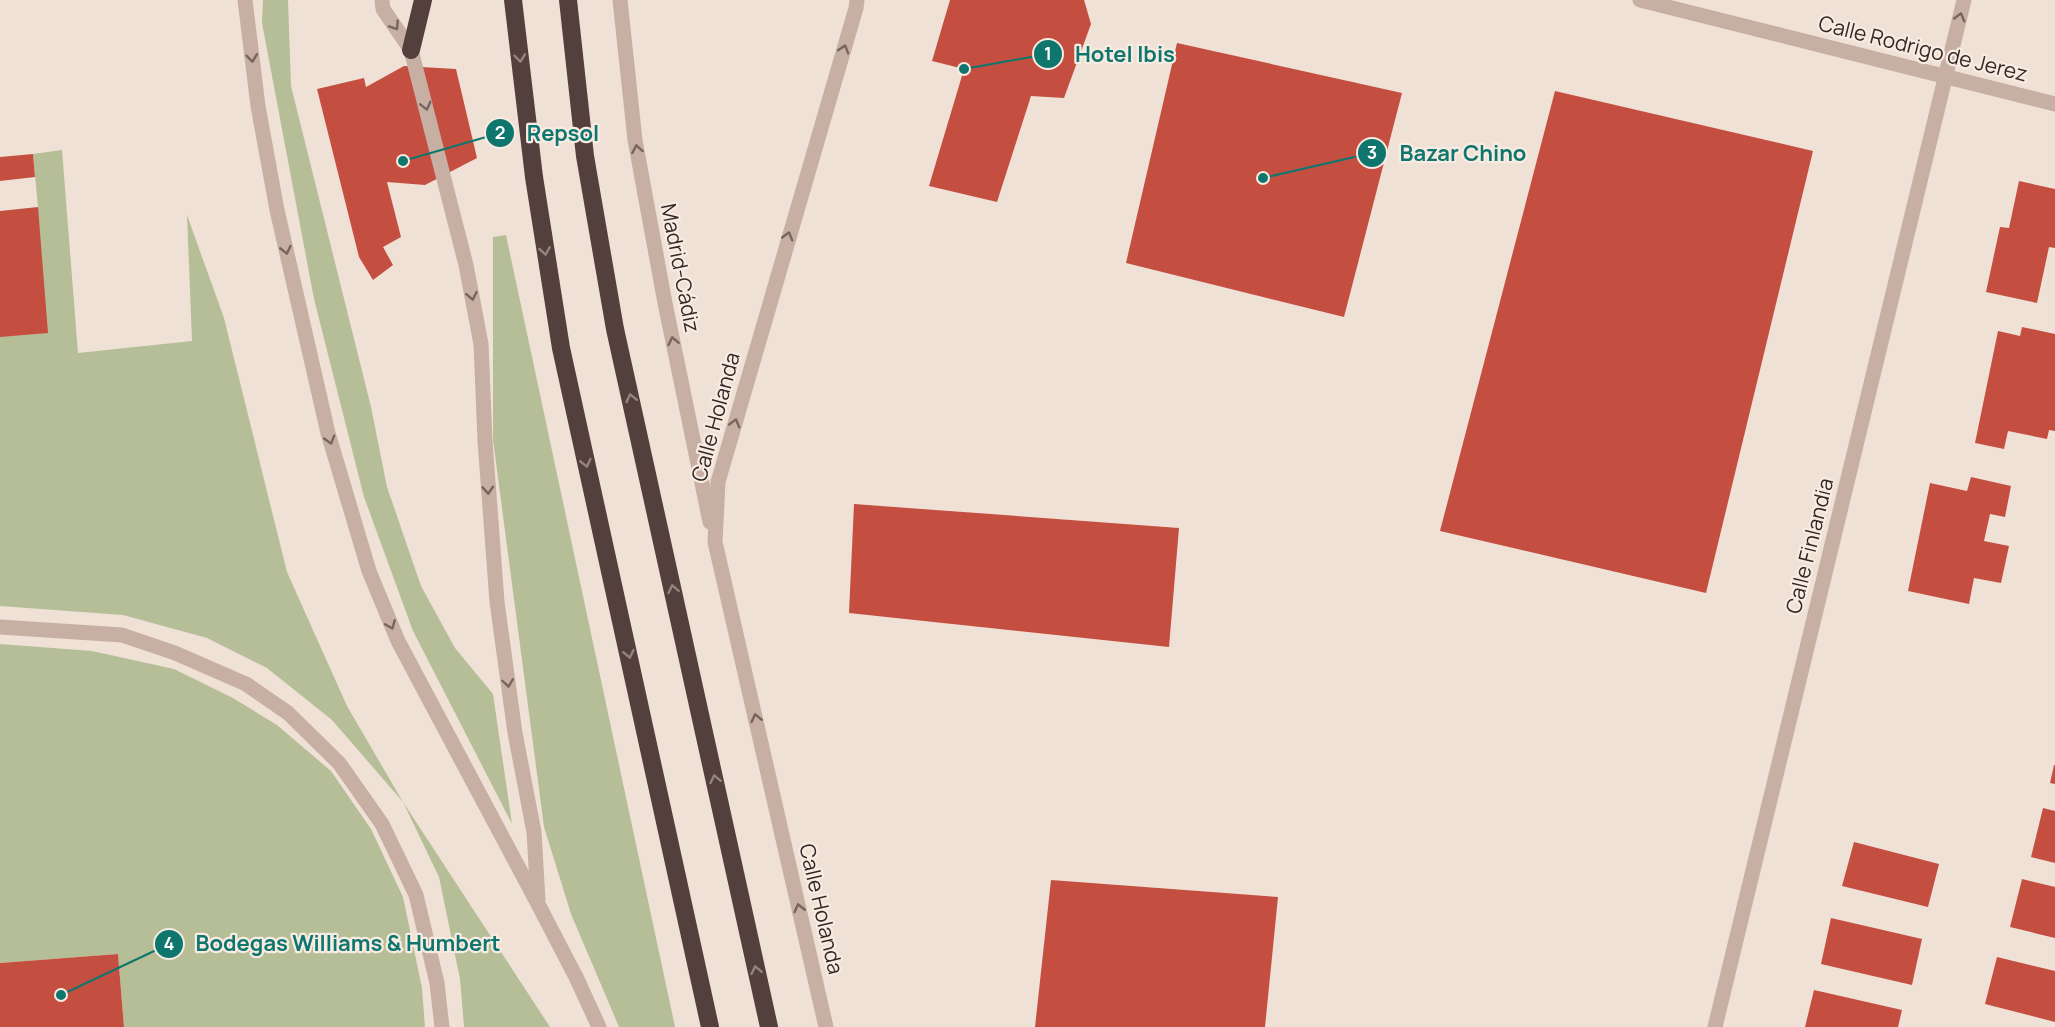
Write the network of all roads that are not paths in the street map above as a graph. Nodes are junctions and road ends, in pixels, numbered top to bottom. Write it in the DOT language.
graph roads {
  1 [pos="245,0"];
  2 [pos="382,0"];
  3 [pos="423,0"];
  4 [pos="513,0"];
  5 [pos="568,0"];
  6 [pos="620,0"];
  7 [pos="856,0"];
  8 [pos="1640,0"];
  9 [pos="1964,0"];
  10 [pos="411,50"];
  11 [pos="1945,75"];
  12 [pos="2055,104"];
  13 [pos="715,542"];
  14 [pos="0,627"];
  15 [pos="538,904"];
  16 [pos="442,1027"];
  17 [pos="599,1027"];
  18 [pos="710,1027"];
  19 [pos="769,1027"];
  20 [pos="826,1027"];
  21 [pos="1715,1027"];
  1 -- 15 [label="street, one-way"];
  2 -- 10 [label="street, one-way"];
  3 -- 10 [label="highway"];
  4 -- 18 [label="highway, one-way"];
  19 -- 5 [label="highway, one-way"];
  13 -- 6 [label="street, Madrid-Cádiz, one-way"];
  13 -- 7 [label="street, Calle Holanda, one-way"];
  8 -- 11 [label="street, Calle Rodrigo de Jerez"];
  11 -- 9 [label="street, Calle Finlandia, one-way"];
  10 -- 15 [label="street, one-way"];
  11 -- 12 [label="street, Calle Rodrigo de Jerez"];
  11 -- 21 [label="street, Calle Finlandia"];
  20 -- 13 [label="street, Calle Holanda, one-way"];
  14 -- 16 [label="street"];
  15 -- 17 [label="street"];
}
